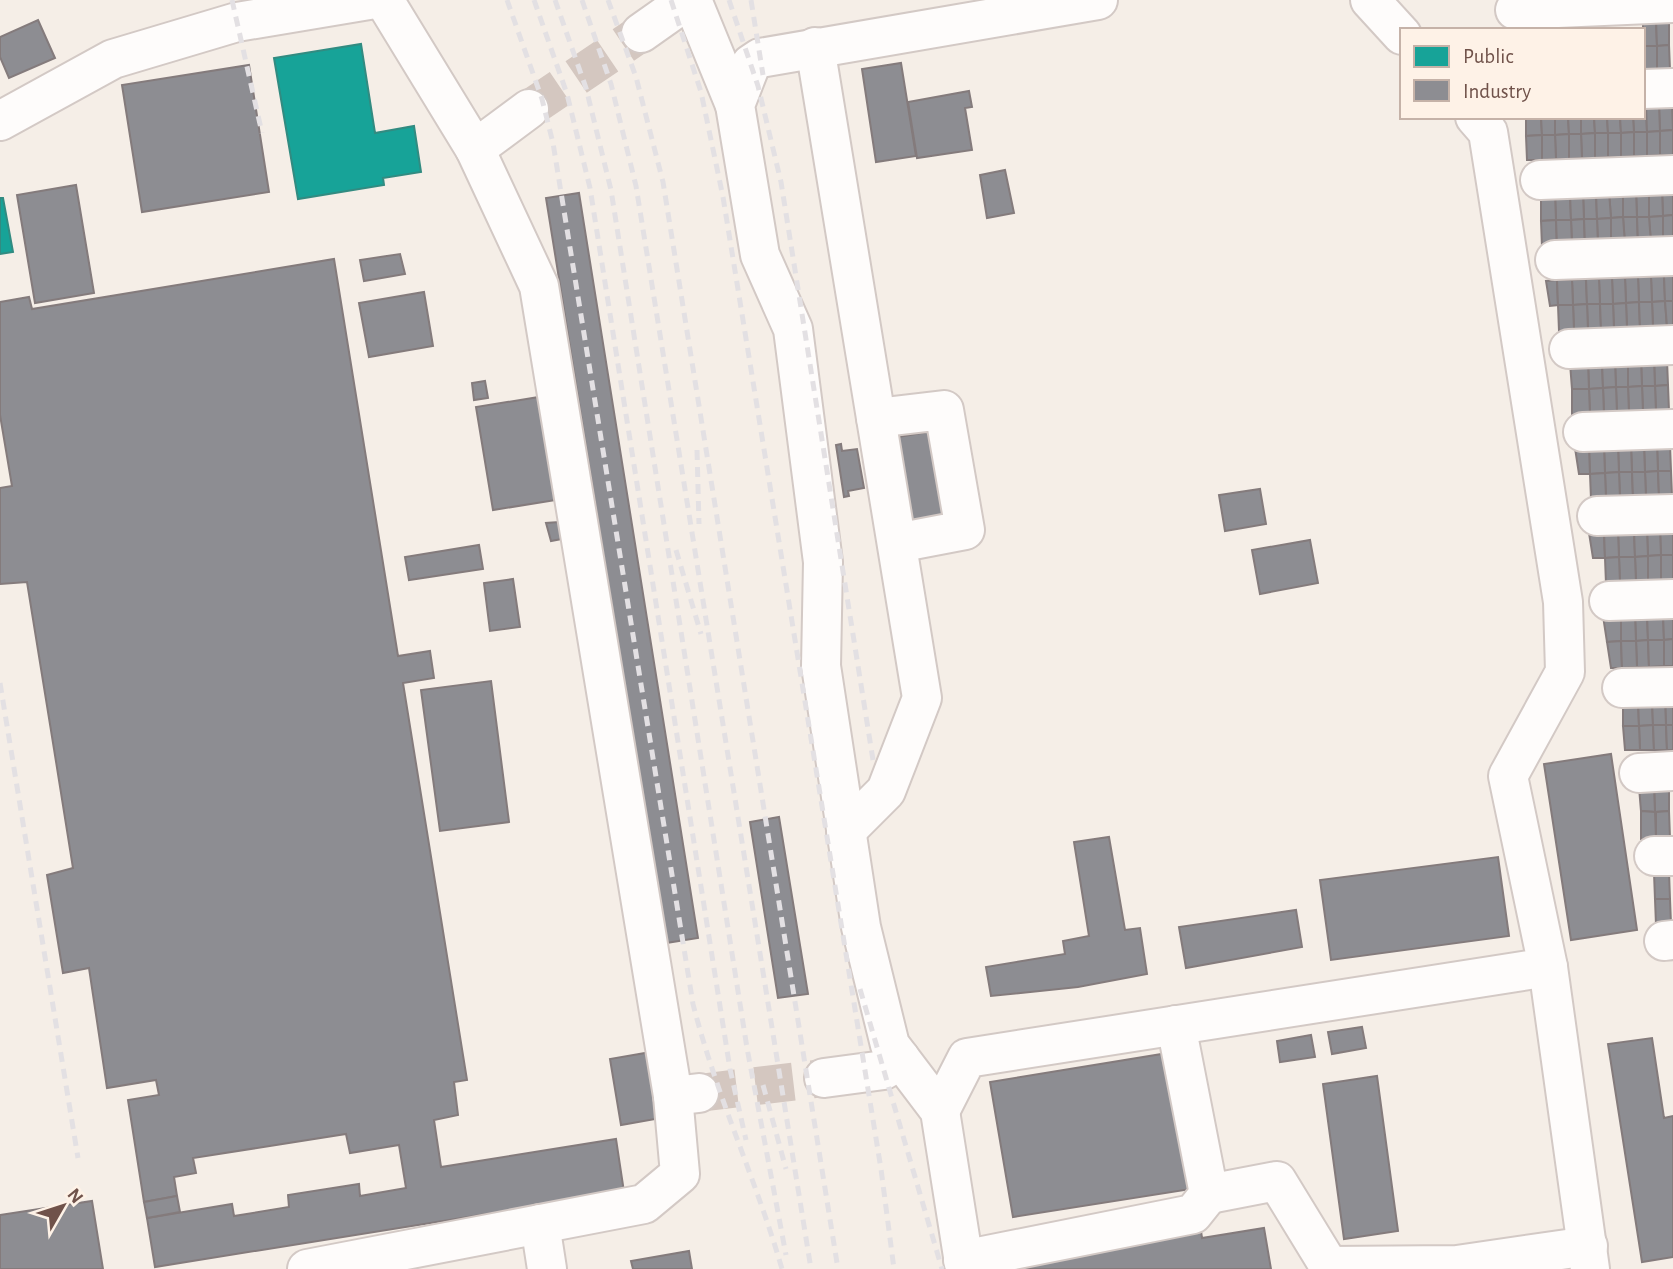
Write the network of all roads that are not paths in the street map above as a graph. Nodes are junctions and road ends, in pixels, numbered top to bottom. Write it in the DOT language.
graph roads {
  1 [pos="369,0"];
  2 [pos="384,0"];
  3 [pos="1098,0"];
  4 [pos="1370,0"];
  5 [pos="692,2"];
  6 [pos="1673,3"];
  7 [pos="1515,10"];
  8 [pos="641,33"];
  9 [pos="1400,33"];
  10 [pos="816,47"];
  11 [pos="1673,88"];
  12 [pos="1645,89"];
  13 [pos="735,105"];
  14 [pos="530,109"];
  15 [pos="1477,119"];
  16 [pos="0,121"];
  17 [pos="475,149"];
  18 [pos="1673,175"];
  19 [pos="1540,180"];
  20 [pos="1673,256"];
  21 [pos="1555,260"];
  22 [pos="1673,345"];
  23 [pos="1569,349"];
  24 [pos="876,418"];
  25 [pos="1673,429"];
  26 [pos="1584,432"];
  27 [pos="1673,513"];
  28 [pos="1597,516"];
  29 [pos="897,543"];
  30 [pos="1673,599"];
  31 [pos="1609,601"];
  32 [pos="1673,687"];
  33 [pos="1622,688"];
  34 [pos="846,831"];
  35 [pos="1548,967"];
  36 [pos="1176,1025"];
  37 [pos="900,1058"];
  38 [pos="824,1078"];
  39 [pos="940,1111"];
  40 [pos="1209,1194"];
  41 [pos="540,1224"];
  42 [pos="1589,1257"];
  43 [pos="964,1264"];
  44 [pos="307,1269"];
  45 [pos="547,1269"];
  1 -- 16 [label="lane"];
  2 -- 17 [label="lane"];
  3 -- 10 [label="lane"];
  4 -- 9 [label="lane"];
  5 -- 8 [label="lane"];
  5 -- 13 [label="lane"];
  6 -- 7 [label="lane"];
  10 -- 13 [label="lane"];
  10 -- 24 [label="lane"];
  11 -- 12 [label="lane"];
  13 -- 34 [label="lane"];
  14 -- 17 [label="lane"];
  15 -- 35 [label="lane"];
  17 -- 41 [label="lane"];
  18 -- 19 [label="lane"];
  20 -- 21 [label="lane"];
  22 -- 23 [label="lane"];
  24 -- 29 [label="lane"];
  24 -- 29 [label="lane"];
  25 -- 26 [label="lane"];
  27 -- 28 [label="lane"];
  29 -- 34 [label="lane"];
  30 -- 31 [label="lane"];
  32 -- 33 [label="lane"];
  34 -- 37 [label="lane"];
  35 -- 36 [label="lane"];
  35 -- 42 [label="lane"];
  36 -- 39 [label="lane"];
  36 -- 40 [label="lane"];
  37 -- 38 [label="lane"];
  37 -- 39 [label="lane"];
  39 -- 43 [label="lane"];
  40 -- 42 [label="lane"];
  40 -- 43 [label="lane"];
  41 -- 44 [label="lane"];
  41 -- 45 [label="lane"];
}
